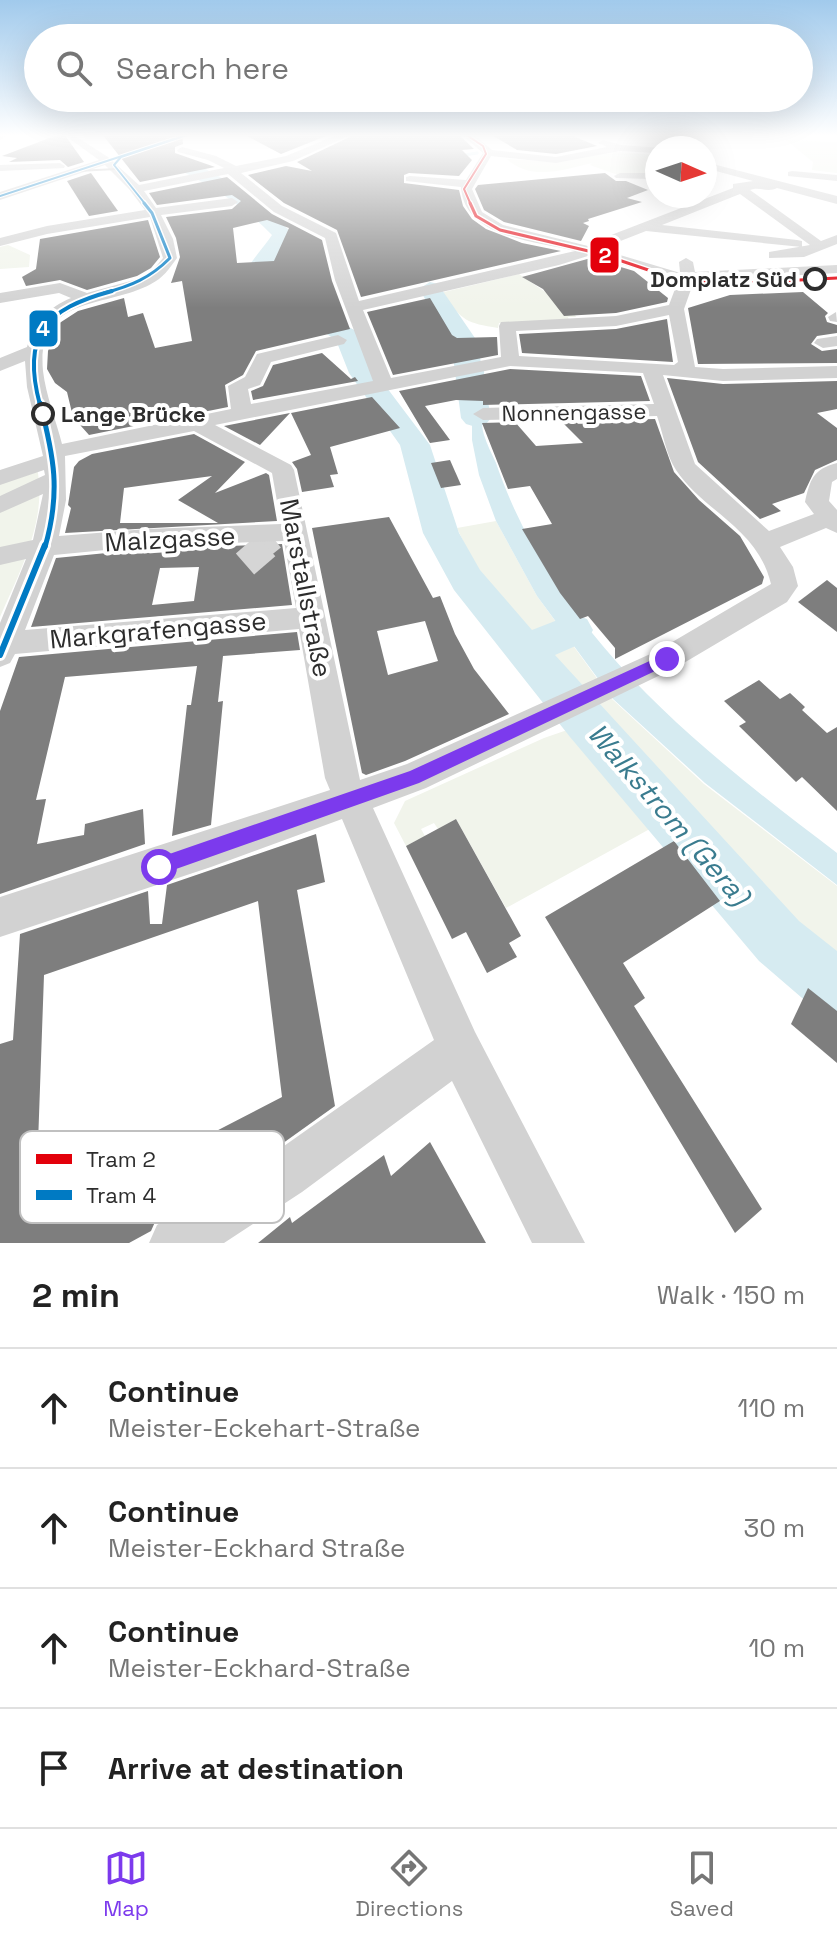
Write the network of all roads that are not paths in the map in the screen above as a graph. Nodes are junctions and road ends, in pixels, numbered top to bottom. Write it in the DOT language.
graph roads {
  1 [pos="137,192"];
  2 [pos="256,192"];
  3 [pos="469,192"];
  4 [pos="744,192"];
  5 [pos="778,192"];
  6 [pos="806,192"];
  7 [pos="837,200"];
  8 [pos="232,202"];
  9 [pos="682,208"];
  10 [pos="837,208"];
  11 [pos="152,212"];
  12 [pos="640,223"];
  13 [pos="837,239"];
  14 [pos="0,242"];
  15 [pos="821,247"];
  16 [pos="592,250"];
  17 [pos="676,252"];
  18 [pos="837,253"];
  19 [pos="754,257"];
  20 [pos="728,259"];
  21 [pos="835,276"];
  22 [pos="729,290"];
  23 [pos="678,294"];
  24 [pos="0,298"];
  25 [pos="85,298"];
  26 [pos="353,307"];
  27 [pos="338,340"];
  28 [pos="36,349"];
  29 [pos="510,361"];
  30 [pos="0,366"];
  31 [pos="651,368"];
  32 [pos="678,370"];
  33 [pos="837,372"];
  34 [pos="36,381"];
  35 [pos="375,387"];
  36 [pos="665,410"];
  37 [pos="242,412"];
  38 [pos="483,414"];
  39 [pos="197,424"];
  40 [pos="50,462"];
  41 [pos="837,470"];
  42 [pos="2,474"];
  43 [pos="0,503"];
  44 [pos="833,521"];
  45 [pos="297,532"];
  46 [pos="763,540"];
  47 [pos="43,547"];
  48 [pos="0,556"];
  49 [pos="312,617"];
  50 [pos="6,628"];
  51 [pos="352,801"];
  52 [pos="0,917"];
  53 [pos="459,1048"];
  54 [pos="284,1176"];
  55 [pos="212,1223"];
  56 [pos="175,1243"];
  57 [pos="559,1243"];
  1 -- 11 [label="street"];
  2 -- 26 [label="street"];
  3 -- 16 [label="street"];
  4 -- 15 [label="street"];
  5 -- 10 [label="street"];
  6 -- 7 [label="street"];
  8 -- 11 [label="street"];
  9 -- 12 [label="street"];
  11 -- 14 [label="street"];
  11 -- 25 [label="street"];
  12 -- 15 [label="street"];
  12 -- 16 [label="street"];
  12 -- 17 [label="street"];
  13 -- 15 [label="street"];
  15 -- 18 [label="street"];
  15 -- 19 [label="street"];
  16 -- 23 [label="street"];
  16 -- 26 [label="street"];
  17 -- 20 [label="street"];
  17 -- 23 [label="street"];
  21 -- 22 [label="street"];
  21 -- 23 [label="street"];
  23 -- 29 [label="street"];
  23 -- 32 [label="street"];
  24 -- 25 [label="street"];
  25 -- 28 [label="street"];
  26 -- 35 [label="street"];
  27 -- 37 [label="street"];
  28 -- 30 [label="street"];
  28 -- 34 [label="street"];
  29 -- 31 [label="street"];
  29 -- 35 [label="street"];
  30 -- 34 [label="street"];
  31 -- 32 [label="street"];
  31 -- 36 [label="street"];
  32 -- 33 [label="street"];
  34 -- 40 [label="street"];
  35 -- 37 [label="street"];
  36 -- 38 [label="street, Nonnengasse"];
  36 -- 46 [label="street"];
  37 -- 39 [label="street"];
  39 -- 40 [label="street"];
  39 -- 45 [label="street, Marstallstraße"];
  40 -- 42 [label="street"];
  40 -- 43 [label="street"];
  40 -- 47 [label="street"];
  41 -- 44 [label="street"];
  42 -- 43 [label="street"];
  44 -- 46 [label="street"];
  45 -- 47 [label="street, Malzgasse"];
  45 -- 49 [label="street, Marstallstraße"];
  46 -- 51 [label="street"];
  47 -- 48 [label="street, Malzgasse"];
  47 -- 50 [label="street"];
  49 -- 50 [label="street, Markgrafengasse"];
  49 -- 51 [label="street, Marstallstraße"];
  51 -- 52 [label="street"];
  51 -- 53 [label="street, Marstallstraße"];
  53 -- 54 [label="street"];
  53 -- 57 [label="street, Marstallstraße"];
  55 -- 56 [label="street"];
}
